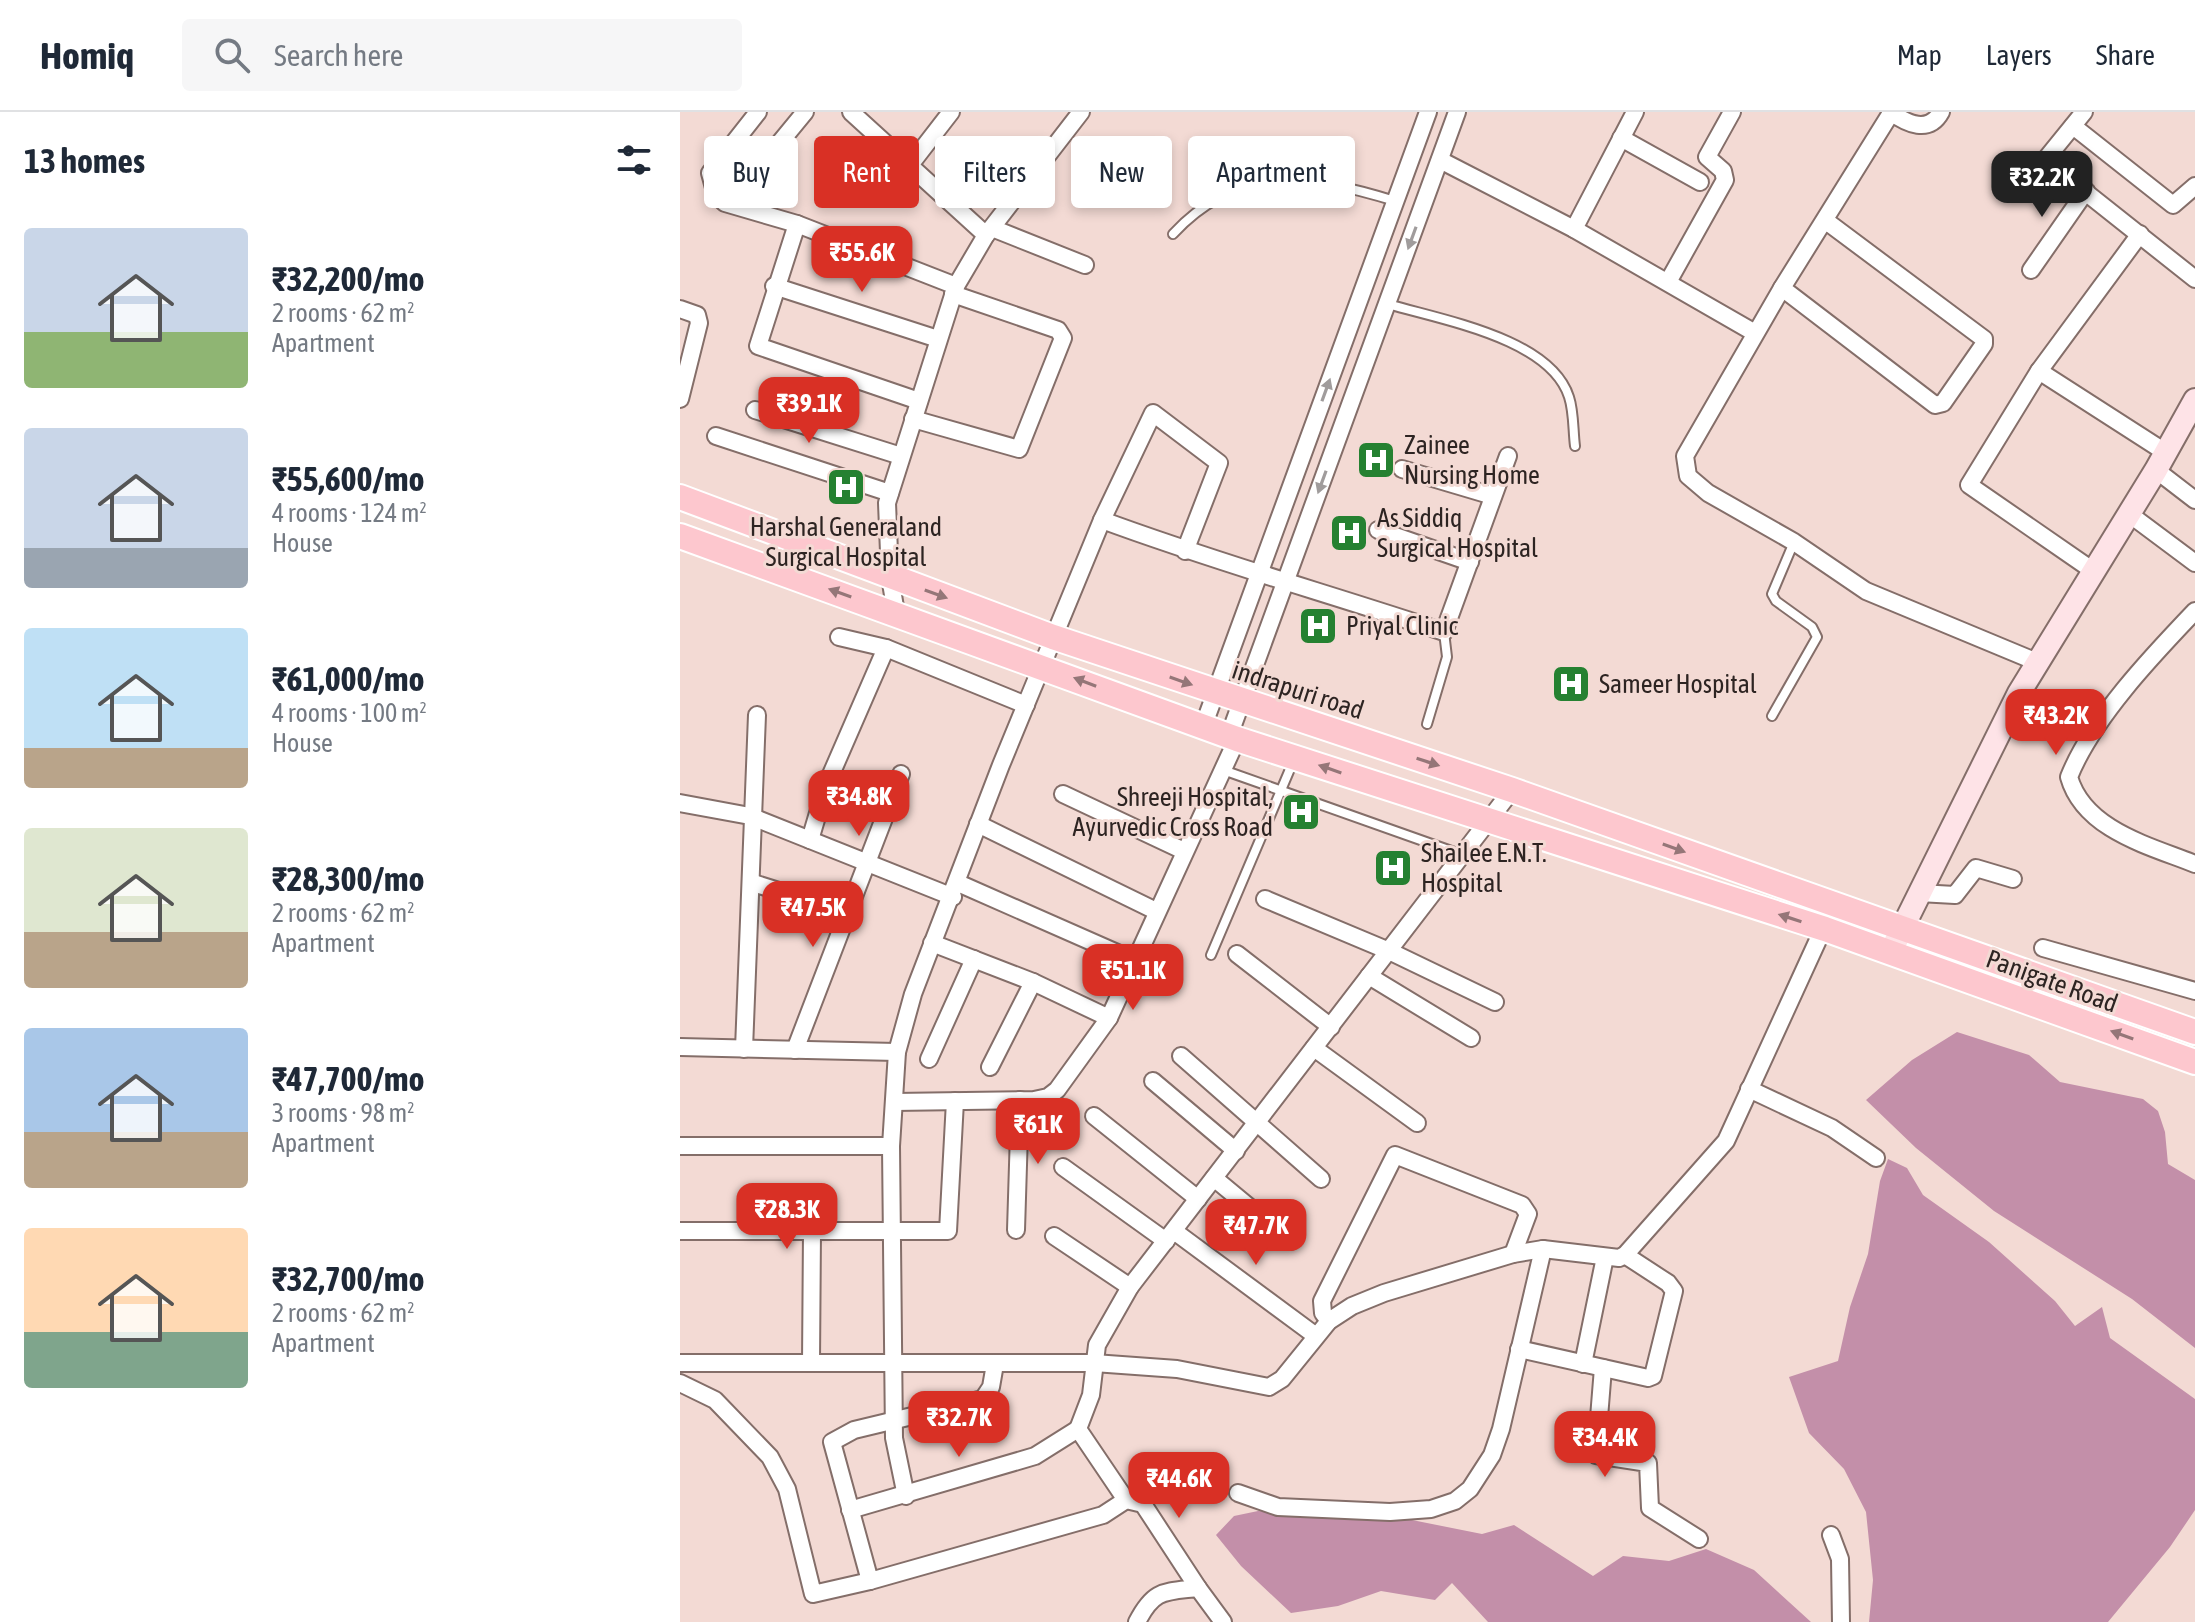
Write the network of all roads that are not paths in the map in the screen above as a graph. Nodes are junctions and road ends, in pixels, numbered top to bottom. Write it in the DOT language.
graph roads {
  1 [pos="758,112"];
  2 [pos="805,112"];
  3 [pos="851,112"];
  4 [pos="951,112"];
  5 [pos="1081,112"];
  6 [pos="1428,112"];
  7 [pos="1457,112"];
  8 [pos="1635,112"];
  9 [pos="1732,112"];
  10 [pos="1891,112"];
  11 [pos="1941,112"];
  12 [pos="2084,112"];
  13 [pos="2073,126"];
  14 [pos="785,136"];
  15 [pos="878,136"];
  16 [pos="1621,138"];
  17 [pos="919,153"];
  18 [pos="1440,160"];
  19 [pos="919,173"];
  20 [pos="1700,182"];
  21 [pos="2195,186"];
  22 [pos="2086,191"];
  23 [pos="1395,201"];
  24 [pos="1826,221"];
  25 [pos="797,224"];
  26 [pos="1574,229"];
  27 [pos="989,232"];
  28 [pos="1173,234"];
  29 [pos="2140,234"];
  30 [pos="1085,265"];
  31 [pos="2031,270"];
  32 [pos="2195,279"];
  33 [pos="1668,282"];
  34 [pos="774,286"];
  35 [pos="1782,288"];
  36 [pos="954,290"];
  37 [pos="1388,304"];
  38 [pos="680,309"];
  39 [pos="1755,333"];
  40 [pos="938,339"];
  41 [pos="2039,371"];
  42 [pos="680,399"];
  43 [pos="2195,400"];
  44 [pos="919,401"];
  45 [pos="755,410"];
  46 [pos="913,419"];
  47 [pos="716,436"];
  48 [pos="1575,446"];
  49 [pos="901,456"];
  50 [pos="1508,456"];
  51 [pos="2161,461"];
  52 [pos="1402,469"];
  53 [pos="890,493"];
  54 [pos="1493,496"];
  55 [pos="680,497"];
  56 [pos="2195,500"];
  57 [pos="2128,513"];
  58 [pos="1102,520"];
  59 [pos="1378,530"];
  60 [pos="680,536"];
  61 [pos="1794,542"];
  62 [pos="1185,551"];
  63 [pos="1470,562"];
  64 [pos="2195,563"];
  65 [pos="2092,570"];
  66 [pos="1259,575"];
  67 [pos="890,577"];
  68 [pos="1286,579"];
  69 [pos="2195,611"];
  70 [pos="896,613"];
  71 [pos="1444,632"];
  72 [pos="839,637"];
  73 [pos="1053,637"];
  74 [pos="886,648"];
  75 [pos="2037,662"];
  76 [pos="1042,666"];
  77 [pos="1216,692"];
  78 [pos="1242,700"];
  79 [pos="1026,705"];
  80 [pos="757,715"];
  81 [pos="1772,716"];
  82 [pos="1427,724"];
  83 [pos="1203,727"];
  84 [pos="1233,738"];
  85 [pos="1295,757"];
  86 [pos="1223,770"];
  87 [pos="901,774"];
  88 [pos="1281,790"];
  89 [pos="1512,790"];
  90 [pos="1063,794"];
  91 [pos="680,803"];
  92 [pos="750,816"];
  93 [pos="1486,821"];
  94 [pos="978,824"];
  95 [pos="810,840"];
  96 [pos="1184,851"];
  97 [pos="1460,854"];
  98 [pos="866,862"];
  99 [pos="2195,864"];
  100 [pos="2013,879"];
  101 [pos="753,883"];
  102 [pos="955,890"];
  103 [pos="1919,893"];
  104 [pos="1265,899"];
  105 [pos="1834,905"];
  106 [pos="1156,911"];
  107 [pos="849,913"];
  108 [pos="1902,928"];
  109 [pos="1825,929"];
  110 [pos="932,943"];
  111 [pos="2043,948"];
  112 [pos="1389,951"];
  113 [pos="1891,953"];
  114 [pos="1237,954"];
  115 [pos="1211,955"];
  116 [pos="974,959"];
  117 [pos="1133,960"];
  118 [pos="1369,976"];
  119 [pos="1033,982"];
  120 [pos="2195,991"];
  121 [pos="1495,1002"];
  122 [pos="1109,1018"];
  123 [pos="1331,1027"];
  124 [pos="2195,1032"];
  125 [pos="1471,1038"];
  126 [pos="680,1047"];
  127 [pos="1314,1048"];
  128 [pos="744,1049"];
  129 [pos="795,1050"];
  130 [pos="897,1052"];
  131 [pos="1181,1056"];
  132 [pos="929,1059"];
  133 [pos="2195,1062"];
  134 [pos="990,1067"];
  135 [pos="1153,1081"];
  136 [pos="1749,1089"];
  137 [pos="1020,1100"];
  138 [pos="955,1101"];
  139 [pos="894,1102"];
  140 [pos="1094,1116"];
  141 [pos="1257,1123"];
  142 [pos="1417,1123"];
  143 [pos="680,1146"];
  144 [pos="891,1146"];
  145 [pos="1236,1151"];
  146 [pos="1876,1158"];
  147 [pos="1063,1167"];
  148 [pos="1214,1178"];
  149 [pos="1321,1179"];
  150 [pos="1198,1199"];
  151 [pos="1016,1230"];
  152 [pos="680,1231"];
  153 [pos="812,1231"];
  154 [pos="893,1231"];
  155 [pos="1054,1236"];
  156 [pos="1170,1236"];
  157 [pos="1290,1241"];
  158 [pos="1543,1249"];
  159 [pos="1513,1254"];
  160 [pos="1625,1255"];
  161 [pos="1605,1257"];
  162 [pos="1130,1287"];
  163 [pos="1329,1321"];
  164 [pos="1316,1336"];
  165 [pos="1519,1349"];
  166 [pos="680,1363"];
  167 [pos="811,1363"];
  168 [pos="894,1363"];
  169 [pos="1094,1363"];
  170 [pos="995,1364"];
  171 [pos="1583,1364"];
  172 [pos="1603,1368"];
  173 [pos="680,1383"];
  174 [pos="895,1422"];
  175 [pos="1078,1429"];
  176 [pos="1238,1493"];
  177 [pos="906,1496"];
  178 [pos="1126,1500"];
  179 [pos="850,1510"];
  180 [pos="1831,1535"];
  181 [pos="1699,1539"];
  182 [pos="870,1581"];
  183 [pos="1198,1588"];
  184 [pos="1137,1622"];
  185 [pos="1223,1622"];
  186 [pos="1841,1622"];
  1 -- 25 [label="street"];
  2 -- 14 [label="street"];
  3 -- 15 [label="street"];
  4 -- 17 [label="street"];
  5 -- 27 [label="street"];
  6 -- 23 [label="street"];
  7 -- 18 [label="street"];
  8 -- 16 [label="street"];
  9 -- 33 [label="street"];
  10 -- 11 [label="street"];
  10 -- 24 [label="street"];
  12 -- 13 [label="street"];
  13 -- 21 [label="street"];
  13 -- 22 [label="street"];
  16 -- 20 [label="street"];
  16 -- 26 [label="street"];
  18 -- 26 [label="street"];
  18 -- 37 [label="street, one-way"];
  19 -- 27 [label="street"];
  22 -- 29 [label="street"];
  22 -- 31 [label="street"];
  23 -- 28 [label="lane"];
  66 -- 23 [label="street, one-way"];
  24 -- 35 [label="street"];
  24 -- 35 [label="street"];
  25 -- 34 [label="street"];
  25 -- 36 [label="street"];
  26 -- 33 [label="street"];
  27 -- 30 [label="street"];
  27 -- 36 [label="street"];
  29 -- 32 [label="street"];
  29 -- 41 [label="street"];
  33 -- 39 [label="street"];
  34 -- 40 [label="street"];
  34 -- 44 [label="street"];
  35 -- 39 [label="street"];
  36 -- 40 [label="street"];
  36 -- 46 [label="street"];
  37 -- 48 [label="lane"];
  37 -- 68 [label="street, one-way"];
  38 -- 42 [label="street"];
  39 -- 61 [label="street"];
  40 -- 44 [label="street"];
  41 -- 51 [label="street"];
  41 -- 65 [label="street"];
  43 -- 51 [label="street"];
  44 -- 46 [label="street"];
  45 -- 49 [label="street"];
  46 -- 49 [label="street"];
  47 -- 53 [label="street"];
  49 -- 53 [label="street"];
  50 -- 54 [label="street"];
  51 -- 56 [label="street"];
  51 -- 57 [label="street"];
  52 -- 54 [label="street"];
  53 -- 67 [label="street"];
  54 -- 63 [label="street"];
  55 -- 67 [label="main road, indrapuri road"];
  57 -- 64 [label="street"];
  57 -- 65 [label="street"];
  58 -- 62 [label="street"];
  58 -- 62 [label="street"];
  58 -- 73 [label="street"];
  59 -- 63 [label="street"];
  70 -- 60 [label="main road, one-way"];
  61 -- 75 [label="street"];
  61 -- 81 [label="lane"];
  62 -- 66 [label="street"];
  63 -- 71 [label="street"];
  65 -- 75 [label="street"];
  66 -- 68 [label="street"];
  66 -- 77 [label="street"];
  67 -- 70 [label="street"];
  67 -- 73 [label="main road, indrapuri road, one-way"];
  68 -- 71 [label="street"];
  68 -- 78 [label="street"];
  69 -- 99 [label="street"];
  70 -- 76 [label="main road"];
  71 -- 82 [label="lane"];
  72 -- 74 [label="street"];
  73 -- 76 [label="street"];
  73 -- 77 [label="main road, indrapuri road, one-way"];
  74 -- 79 [label="street"];
  74 -- 95 [label="street"];
  75 -- 103 [label="street"];
  76 -- 79 [label="street"];
  83 -- 76 [label="main road, one-way"];
  77 -- 78 [label="main road, indrapuri road"];
  77 -- 83 [label="street"];
  78 -- 84 [label="street"];
  78 -- 89 [label="main road, indrapuri road, one-way"];
  79 -- 94 [label="street"];
  80 -- 92 [label="street"];
  83 -- 84 [label="main road"];
  84 -- 85 [label="main road"];
  84 -- 86 [label="street"];
  85 -- 88 [label="lane"];
  93 -- 85 [label="main road, one-way"];
  86 -- 88 [label="lane"];
  86 -- 96 [label="street"];
  87 -- 98 [label="street"];
  88 -- 97 [label="lane"];
  88 -- 115 [label="lane"];
  89 -- 93 [label="street"];
  89 -- 105 [label="main road, indrapuri road, one-way"];
  90 -- 96 [label="street"];
  91 -- 92 [label="street"];
  92 -- 95 [label="street"];
  92 -- 101 [label="street"];
  93 -- 97 [label="street"];
  109 -- 93 [label="main road, one-way"];
  94 -- 102 [label="street"];
  94 -- 106 [label="street"];
  95 -- 98 [label="street"];
  96 -- 106 [label="street"];
  97 -- 112 [label="street"];
  98 -- 102 [label="street"];
  98 -- 107 [label="street"];
  100 -- 103 [label="street"];
  101 -- 107 [label="street"];
  101 -- 128 [label="street"];
  102 -- 110 [label="street"];
  102 -- 117 [label="street"];
  103 -- 108 [label="street"];
  104 -- 112 [label="street"];
  105 -- 108 [label="main road, indrapuri road"];
  105 -- 109 [label="street"];
  106 -- 117 [label="street"];
  107 -- 129 [label="street"];
  108 -- 113 [label="street"];
  108 -- 124 [label="main road, Panigate Road"];
  109 -- 113 [label="main road"];
  109 -- 136 [label="street"];
  110 -- 116 [label="street"];
  110 -- 130 [label="street"];
  111 -- 120 [label="street"];
  112 -- 118 [label="street"];
  112 -- 121 [label="street"];
  133 -- 113 [label="main road, Panigate Road, one-way"];
  114 -- 123 [label="street"];
  116 -- 119 [label="street"];
  116 -- 132 [label="street"];
  117 -- 122 [label="street"];
  118 -- 123 [label="street"];
  118 -- 125 [label="street"];
  119 -- 122 [label="street"];
  119 -- 134 [label="street"];
  122 -- 137 [label="street"];
  123 -- 127 [label="street"];
  126 -- 128 [label="street"];
  127 -- 141 [label="street"];
  127 -- 142 [label="street"];
  128 -- 129 [label="street"];
  129 -- 130 [label="street"];
  130 -- 139 [label="street"];
  131 -- 141 [label="street"];
  135 -- 145 [label="street"];
  136 -- 146 [label="street"];
  136 -- 160 [label="street"];
  137 -- 138 [label="street"];
  137 -- 151 [label="street"];
  138 -- 139 [label="street"];
  138 -- 154 [label="street"];
  139 -- 144 [label="street"];
  140 -- 150 [label="street"];
  141 -- 145 [label="street"];
  141 -- 149 [label="street"];
  143 -- 144 [label="street"];
  144 -- 154 [label="street"];
  145 -- 148 [label="street"];
  147 -- 156 [label="street"];
  148 -- 150 [label="street"];
  148 -- 157 [label="street"];
  150 -- 156 [label="street"];
  152 -- 153 [label="street"];
  153 -- 154 [label="street"];
  153 -- 167 [label="street"];
  154 -- 168 [label="street"];
  155 -- 162 [label="street"];
  156 -- 162 [label="street"];
  156 -- 164 [label="street"];
  158 -- 159 [label="street"];
  158 -- 161 [label="street"];
  158 -- 165 [label="street"];
  159 -- 163 [label="street"];
  159 -- 163 [label="street"];
  160 -- 161 [label="street"];
  160 -- 172 [label="street"];
  161 -- 171 [label="street"];
  162 -- 169 [label="street"];
  163 -- 164 [label="street"];
  164 -- 169 [label="street"];
  165 -- 171 [label="street"];
  165 -- 176 [label="street"];
  166 -- 167 [label="street"];
  167 -- 168 [label="street"];
  168 -- 170 [label="street"];
  168 -- 174 [label="street"];
  169 -- 170 [label="street"];
  169 -- 175 [label="street"];
  170 -- 174 [label="street"];
  171 -- 172 [label="street"];
  172 -- 181 [label="street"];
  173 -- 182 [label="street"];
  174 -- 177 [label="street"];
  174 -- 179 [label="street"];
  175 -- 177 [label="street"];
  175 -- 178 [label="street"];
  177 -- 179 [label="street"];
  178 -- 182 [label="street"];
  178 -- 183 [label="street"];
  179 -- 182 [label="street"];
  180 -- 186 [label="street"];
  183 -- 184 [label="street"];
  183 -- 185 [label="street"];
}
